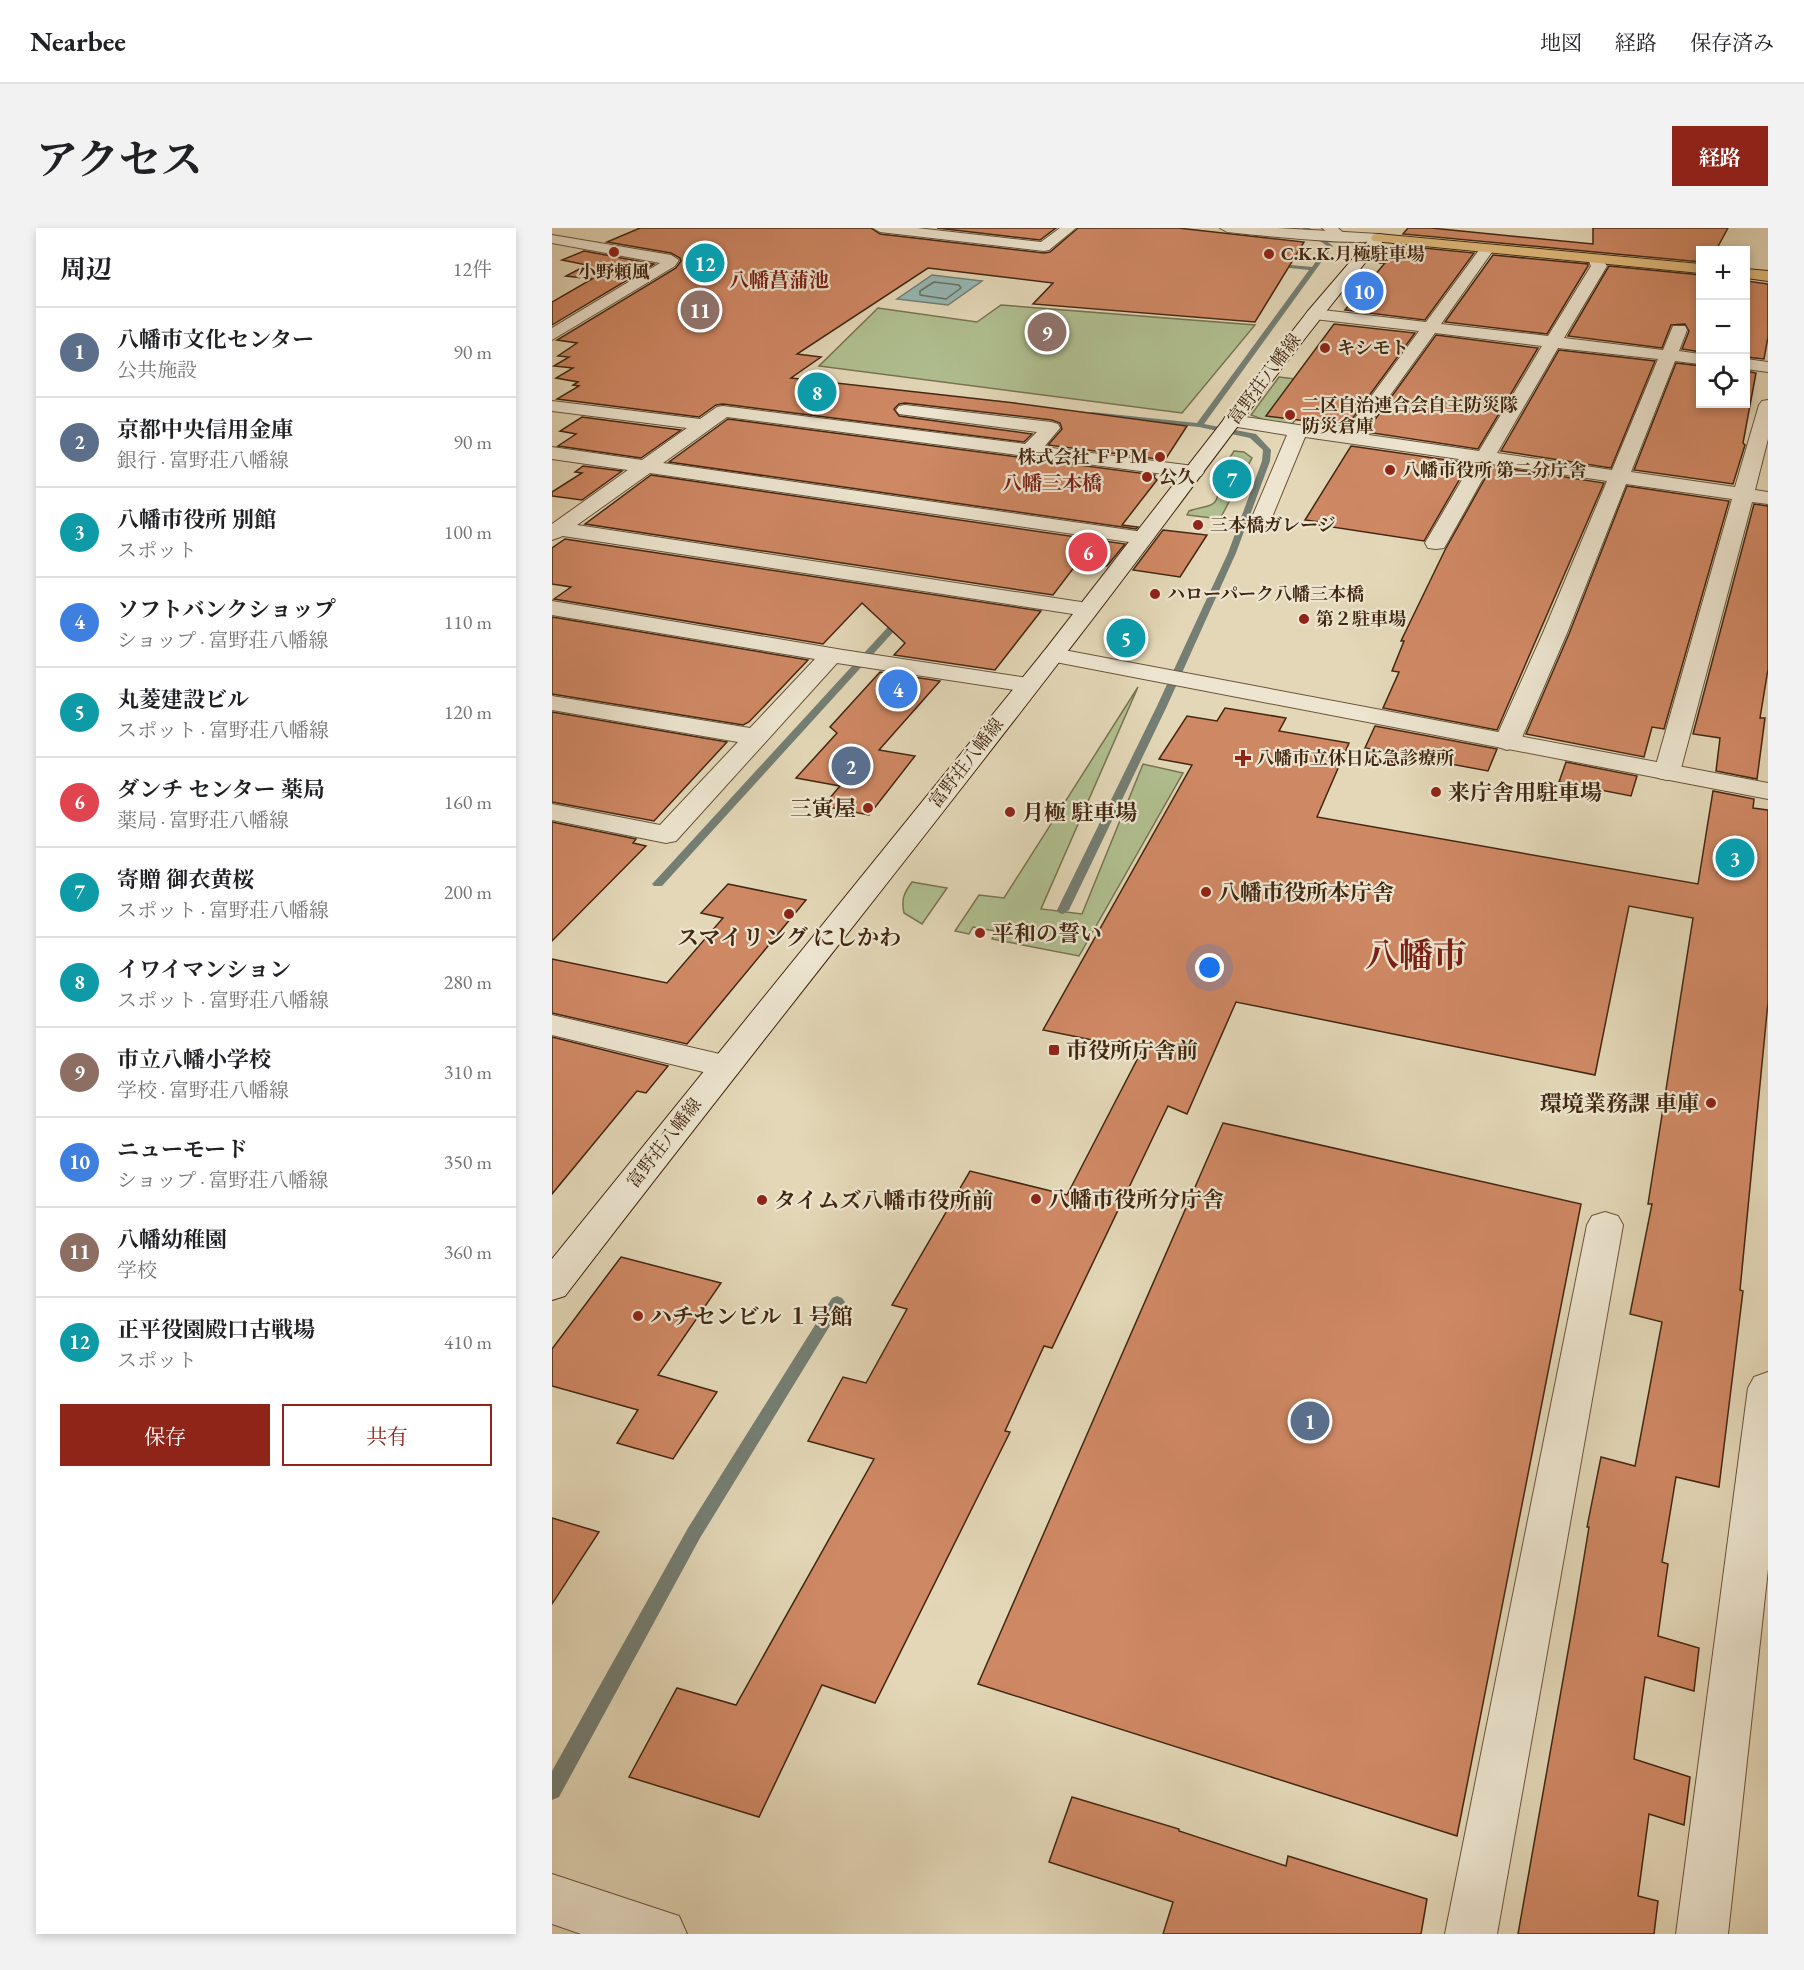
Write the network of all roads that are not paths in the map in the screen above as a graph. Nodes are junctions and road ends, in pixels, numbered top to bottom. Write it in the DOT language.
graph roads {
  1 [pos="1069,228"];
  2 [pos="1227,228"];
  3 [pos="894,230"];
  4 [pos="1382,233"];
  5 [pos="1334,234"];
  6 [pos="552,239"];
  7 [pos="1487,249"];
  8 [pos="1595,259"];
  9 [pos="1696,269"];
  10 [pos="1750,274"];
  11 [pos="1768,276"];
  12 [pos="1314,314"];
  13 [pos="1430,328"];
  14 [pos="1679,330"];
  15 [pos="552,335"];
  16 [pos="1554,343"];
  17 [pos="1669,356"];
  18 [pos="1696,359"];
  19 [pos="1750,365"];
  20 [pos="1768,367"];
  21 [pos="1768,405"];
  22 [pos="552,406"];
  23 [pos="889,408"];
  24 [pos="857,411"];
  25 [pos="704,425"];
  26 [pos="840,425"];
  27 [pos="1226,429"];
  28 [pos="1298,432"];
  29 [pos="1350,438"];
  30 [pos="1035,450"];
  31 [pos="552,453"];
  32 [pos="1485,456"];
  33 [pos="647,467"];
  34 [pos="1194,472"];
  35 [pos="1619,477"];
  36 [pos="1744,495"];
  37 [pos="1768,498"];
  38 [pos="1260,522"];
  39 [pos="555,532"];
  40 [pos="1143,538"];
  41 [pos="1436,543"];
  42 [pos="552,608"];
  43 [pos="1086,609"];
  44 [pos="1053,655"];
  45 [pos="837,656"];
  46 [pos="1028,685"];
  47 [pos="552,703"];
  48 [pos="756,737"];
  49 [pos="1507,742"];
  50 [pos="1666,772"];
  51 [pos="1768,791"];
  52 [pos="552,812"];
  53 [pos="552,1025"];
  54 [pos="724,1066"];
  55 [pos="1605,1225"];
  56 [pos="552,1286"];
  57 [pos="1768,1388"];
  58 [pos="552,1899"];
  59 [pos="661,1934"];
  60 [pos="1471,1934"];
  61 [pos="1702,1934"];
  1 -- 3 [label="street"];
  2 -- 5 [label="street"];
  4 -- 5 [label="street"];
  4 -- 7 [label="main road"];
  4 -- 12 [label="street, 富野荘八幡線"];
  6 -- 15 [label="street"];
  7 -- 8 [label="main road"];
  7 -- 13 [label="street"];
  8 -- 9 [label="main road"];
  8 -- 16 [label="street"];
  10 -- 11 [label="main road"];
  12 -- 13 [label="street"];
  12 -- 27 [label="street, 富野荘八幡線"];
  13 -- 16 [label="street"];
  13 -- 29 [label="street"];
  14 -- 17 [label="street"];
  16 -- 17 [label="street"];
  16 -- 32 [label="street"];
  17 -- 18 [label="street"];
  17 -- 35 [label="street"];
  19 -- 20 [label="street"];
  21 -- 36 [label="street"];
  22 -- 25 [label="street"];
  23 -- 30 [label="street"];
  24 -- 26 [label="street"];
  25 -- 26 [label="street"];
  25 -- 33 [label="street"];
  26 -- 30 [label="street"];
  27 -- 28 [label="street"];
  27 -- 34 [label="street, 富野荘八幡線"];
  28 -- 29 [label="street"];
  28 -- 38 [label="street"];
  29 -- 32 [label="street"];
  30 -- 34 [label="street"];
  31 -- 33 [label="street"];
  32 -- 35 [label="street"];
  32 -- 41 [label="street"];
  33 -- 39 [label="street"];
  33 -- 40 [label="street"];
  34 -- 40 [label="street, 富野荘八幡線"];
  35 -- 36 [label="street"];
  35 -- 49 [label="street"];
  36 -- 37 [label="street"];
  36 -- 50 [label="street"];
  39 -- 43 [label="street"];
  40 -- 43 [label="street, 富野荘八幡線"];
  42 -- 45 [label="street"];
  43 -- 44 [label="street, 富野荘八幡線"];
  44 -- 46 [label="street, 富野荘八幡線"];
  44 -- 49 [label="street"];
  45 -- 46 [label="street"];
  45 -- 48 [label="street"];
  46 -- 54 [label="street, 富野荘八幡線"];
  47 -- 48 [label="street"];
  48 -- 52 [label="street"];
  49 -- 50 [label="street"];
  50 -- 51 [label="street"];
  53 -- 54 [label="street"];
  54 -- 56 [label="street, 富野荘八幡線"];
  55 -- 60 [label="street"];
  57 -- 61 [label="street"];
  58 -- 59 [label="street"];
}
